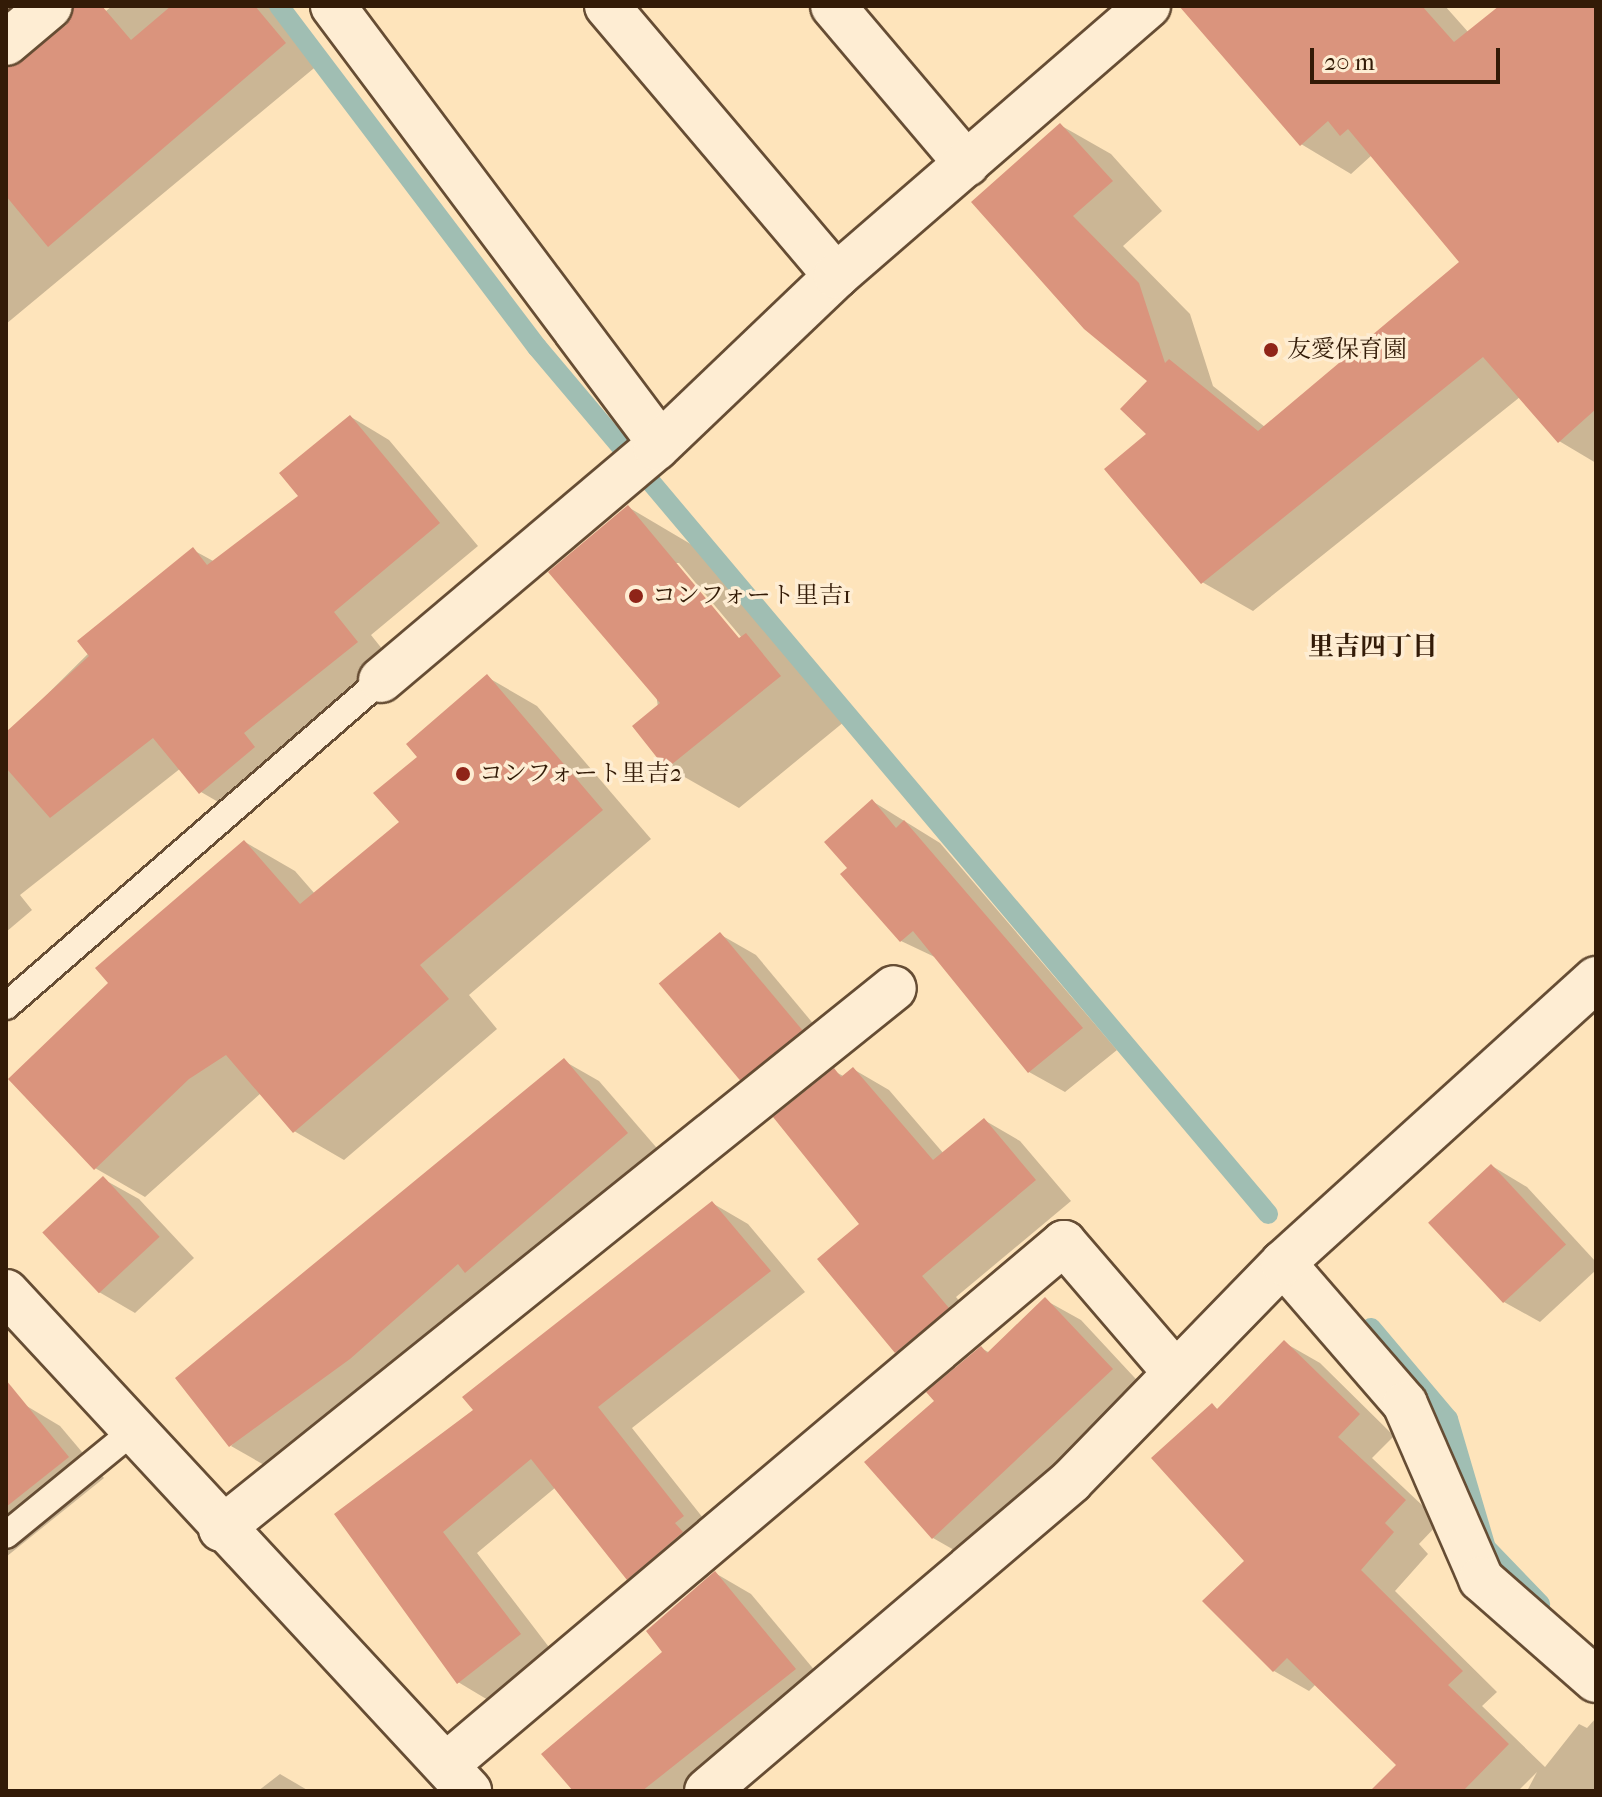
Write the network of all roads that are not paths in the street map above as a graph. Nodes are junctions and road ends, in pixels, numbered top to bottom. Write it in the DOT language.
graph roads {
  1 [pos="50,6"];
  2 [pos="333,6"];
  3 [pos="607,6"];
  4 [pos="833,6"];
  5 [pos="1148,6"];
  6 [pos="6,43"];
  7 [pos="967,164"];
  8 [pos="836,276"];
  9 [pos="658,446"];
  10 [pos="381,680"];
  11 [pos="1596,979"];
  12 [pos="894,988"];
  13 [pos="6,1006"];
  14 [pos="1283,1263"];
  15 [pos="6,1292"];
  16 [pos="1175,1372"];
  17 [pos="132,1432"];
  18 [pos="221,1529"];
  19 [pos="6,1535"];
  20 [pos="1596,1680"];
  21 [pos="457,1778"];
  22 [pos="707,1791"];
  1 -- 6 [label="street"];
  2 -- 9 [label="street"];
  3 -- 8 [label="street"];
  4 -- 7 [label="street"];
  5 -- 7 [label="street"];
  7 -- 8 [label="street"];
  8 -- 9 [label="street"];
  9 -- 10 [label="street"];
  10 -- 13 [label="lane"];
  11 -- 14 [label="street"];
  12 -- 18 [label="street"];
  14 -- 16 [label="street"];
  14 -- 20 [label="street"];
  15 -- 17 [label="street"];
  16 -- 21 [label="street"];
  16 -- 22 [label="street"];
  17 -- 18 [label="street"];
  17 -- 19 [label="lane"];
  18 -- 21 [label="street"];
}
